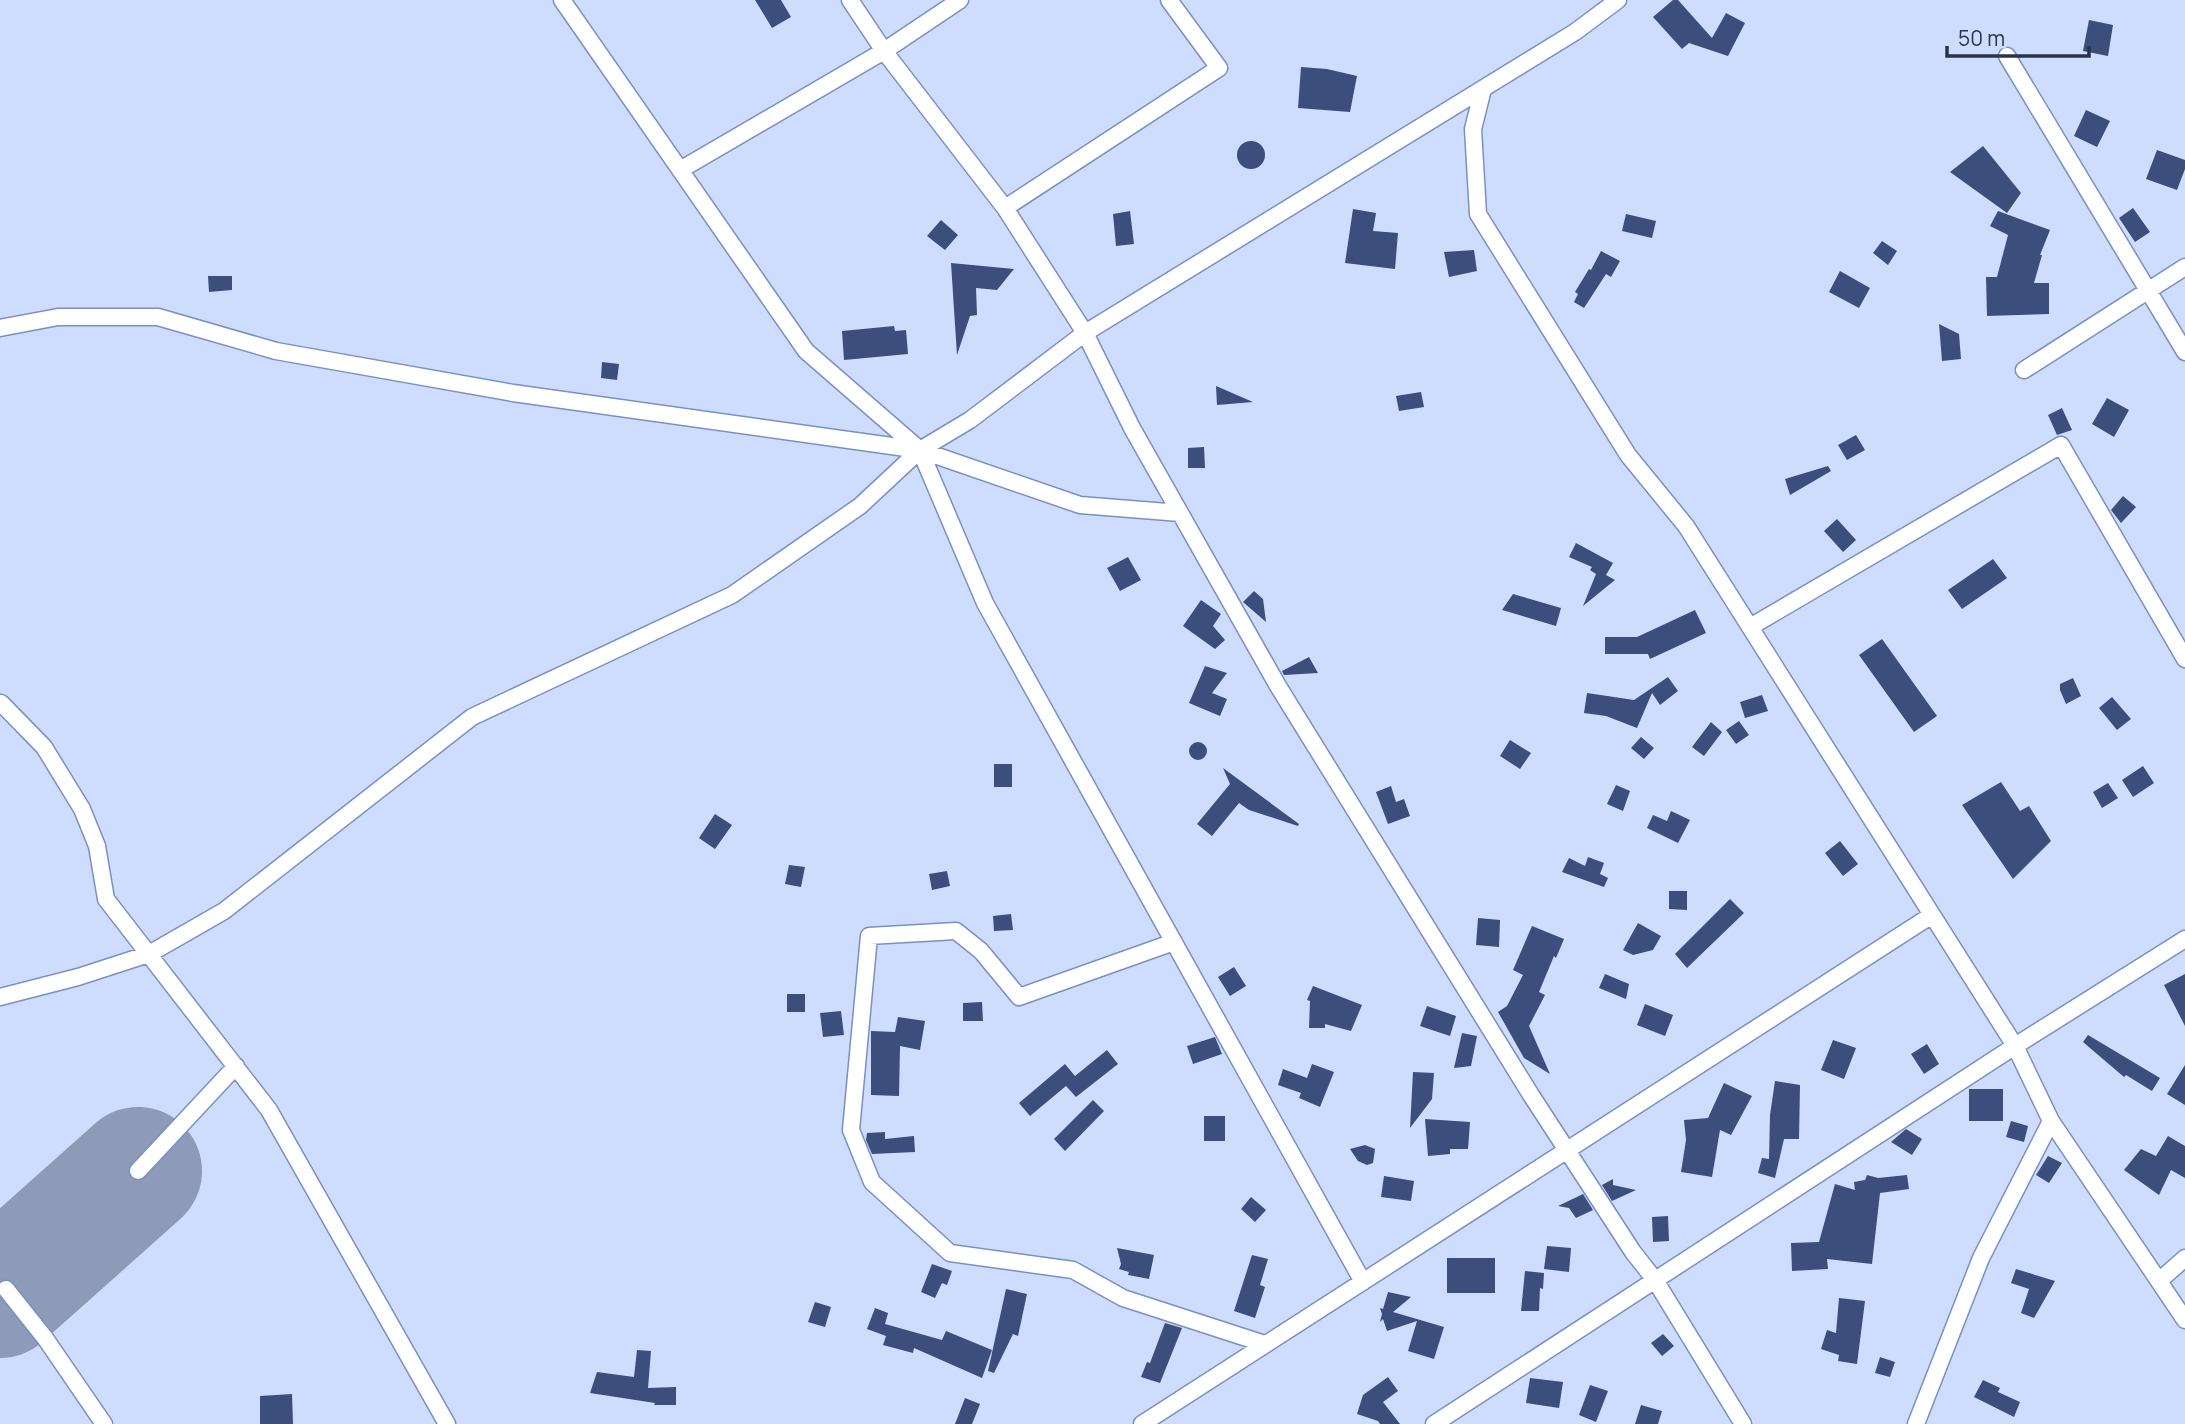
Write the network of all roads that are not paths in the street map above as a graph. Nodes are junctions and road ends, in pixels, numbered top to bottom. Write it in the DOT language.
graph roads {
  1 [pos="562,0"];
  2 [pos="850,0"];
  3 [pos="960,0"];
  4 [pos="1169,0"];
  5 [pos="1618,0"];
  6 [pos="884,51"];
  7 [pos="2007,56"];
  8 [pos="1483,89"];
  9 [pos="680,170"];
  10 [pos="1005,208"];
  11 [pos="2185,267"];
  12 [pos="2148,289"];
  13 [pos="0,328"];
  14 [pos="1085,333"];
  15 [pos="2185,352"];
  16 [pos="2024,370"];
  17 [pos="920,450"];
  18 [pos="1180,513"];
  19 [pos="1751,627"];
  20 [pos="2185,659"];
  21 [pos="0,702"];
  22 [pos="1932,915"];
  23 [pos="2185,939"];
  24 [pos="1174,942"];
  25 [pos="149,954"];
  26 [pos="0,997"];
  27 [pos="2015,1046"];
  28 [pos="236,1066"];
  29 [pos="2051,1121"];
  30 [pos="1567,1150"];
  31 [pos="138,1171"];
  32 [pos="2185,1258"];
  33 [pos="1655,1280"];
  34 [pos="2159,1281"];
  35 [pos="1363,1282"];
  36 [pos="6,1289"];
  37 [pos="2185,1321"];
  38 [pos="1265,1344"];
  39 [pos="1454,1419"];
  40 [pos="104,1424"];
  41 [pos="447,1424"];
  42 [pos="1142,1424"];
  43 [pos="1434,1424"];
  44 [pos="1743,1424"];
  45 [pos="1916,1424"];
  1 -- 9 [label="street"];
  2 -- 6 [label="street"];
  3 -- 6 [label="street"];
  4 -- 10 [label="street"];
  5 -- 8 [label="street"];
  6 -- 9 [label="street"];
  6 -- 10 [label="street"];
  7 -- 12 [label="street"];
  8 -- 14 [label="street"];
  8 -- 19 [label="street"];
  9 -- 17 [label="street"];
  10 -- 14 [label="street"];
  11 -- 12 [label="street"];
  12 -- 15 [label="street"];
  12 -- 16 [label="street"];
  13 -- 17 [label="street"];
  14 -- 17 [label="street"];
  14 -- 18 [label="street"];
  17 -- 18 [label="street"];
  17 -- 24 [label="street"];
  17 -- 25 [label="street"];
  18 -- 30 [label="street"];
  19 -- 20 [label="street"];
  19 -- 22 [label="street"];
  21 -- 25 [label="street"];
  22 -- 27 [label="street"];
  22 -- 30 [label="street"];
  23 -- 27 [label="street"];
  24 -- 35 [label="street"];
  24 -- 38 [label="street"];
  25 -- 26 [label="street"];
  25 -- 28 [label="street"];
  27 -- 29 [label="street"];
  27 -- 33 [label="street"];
  28 -- 31 [label="street"];
  28 -- 41 [label="street"];
  29 -- 34 [label="street"];
  29 -- 45 [label="street"];
  30 -- 33 [label="street"];
  30 -- 35 [label="street"];
  32 -- 34 [label="street"];
  33 -- 39 [label="street"];
  33 -- 44 [label="street"];
  34 -- 37 [label="street"];
  35 -- 38 [label="street"];
  36 -- 40 [label="street"];
  38 -- 42 [label="street"];
  39 -- 43 [label="street"];
}
